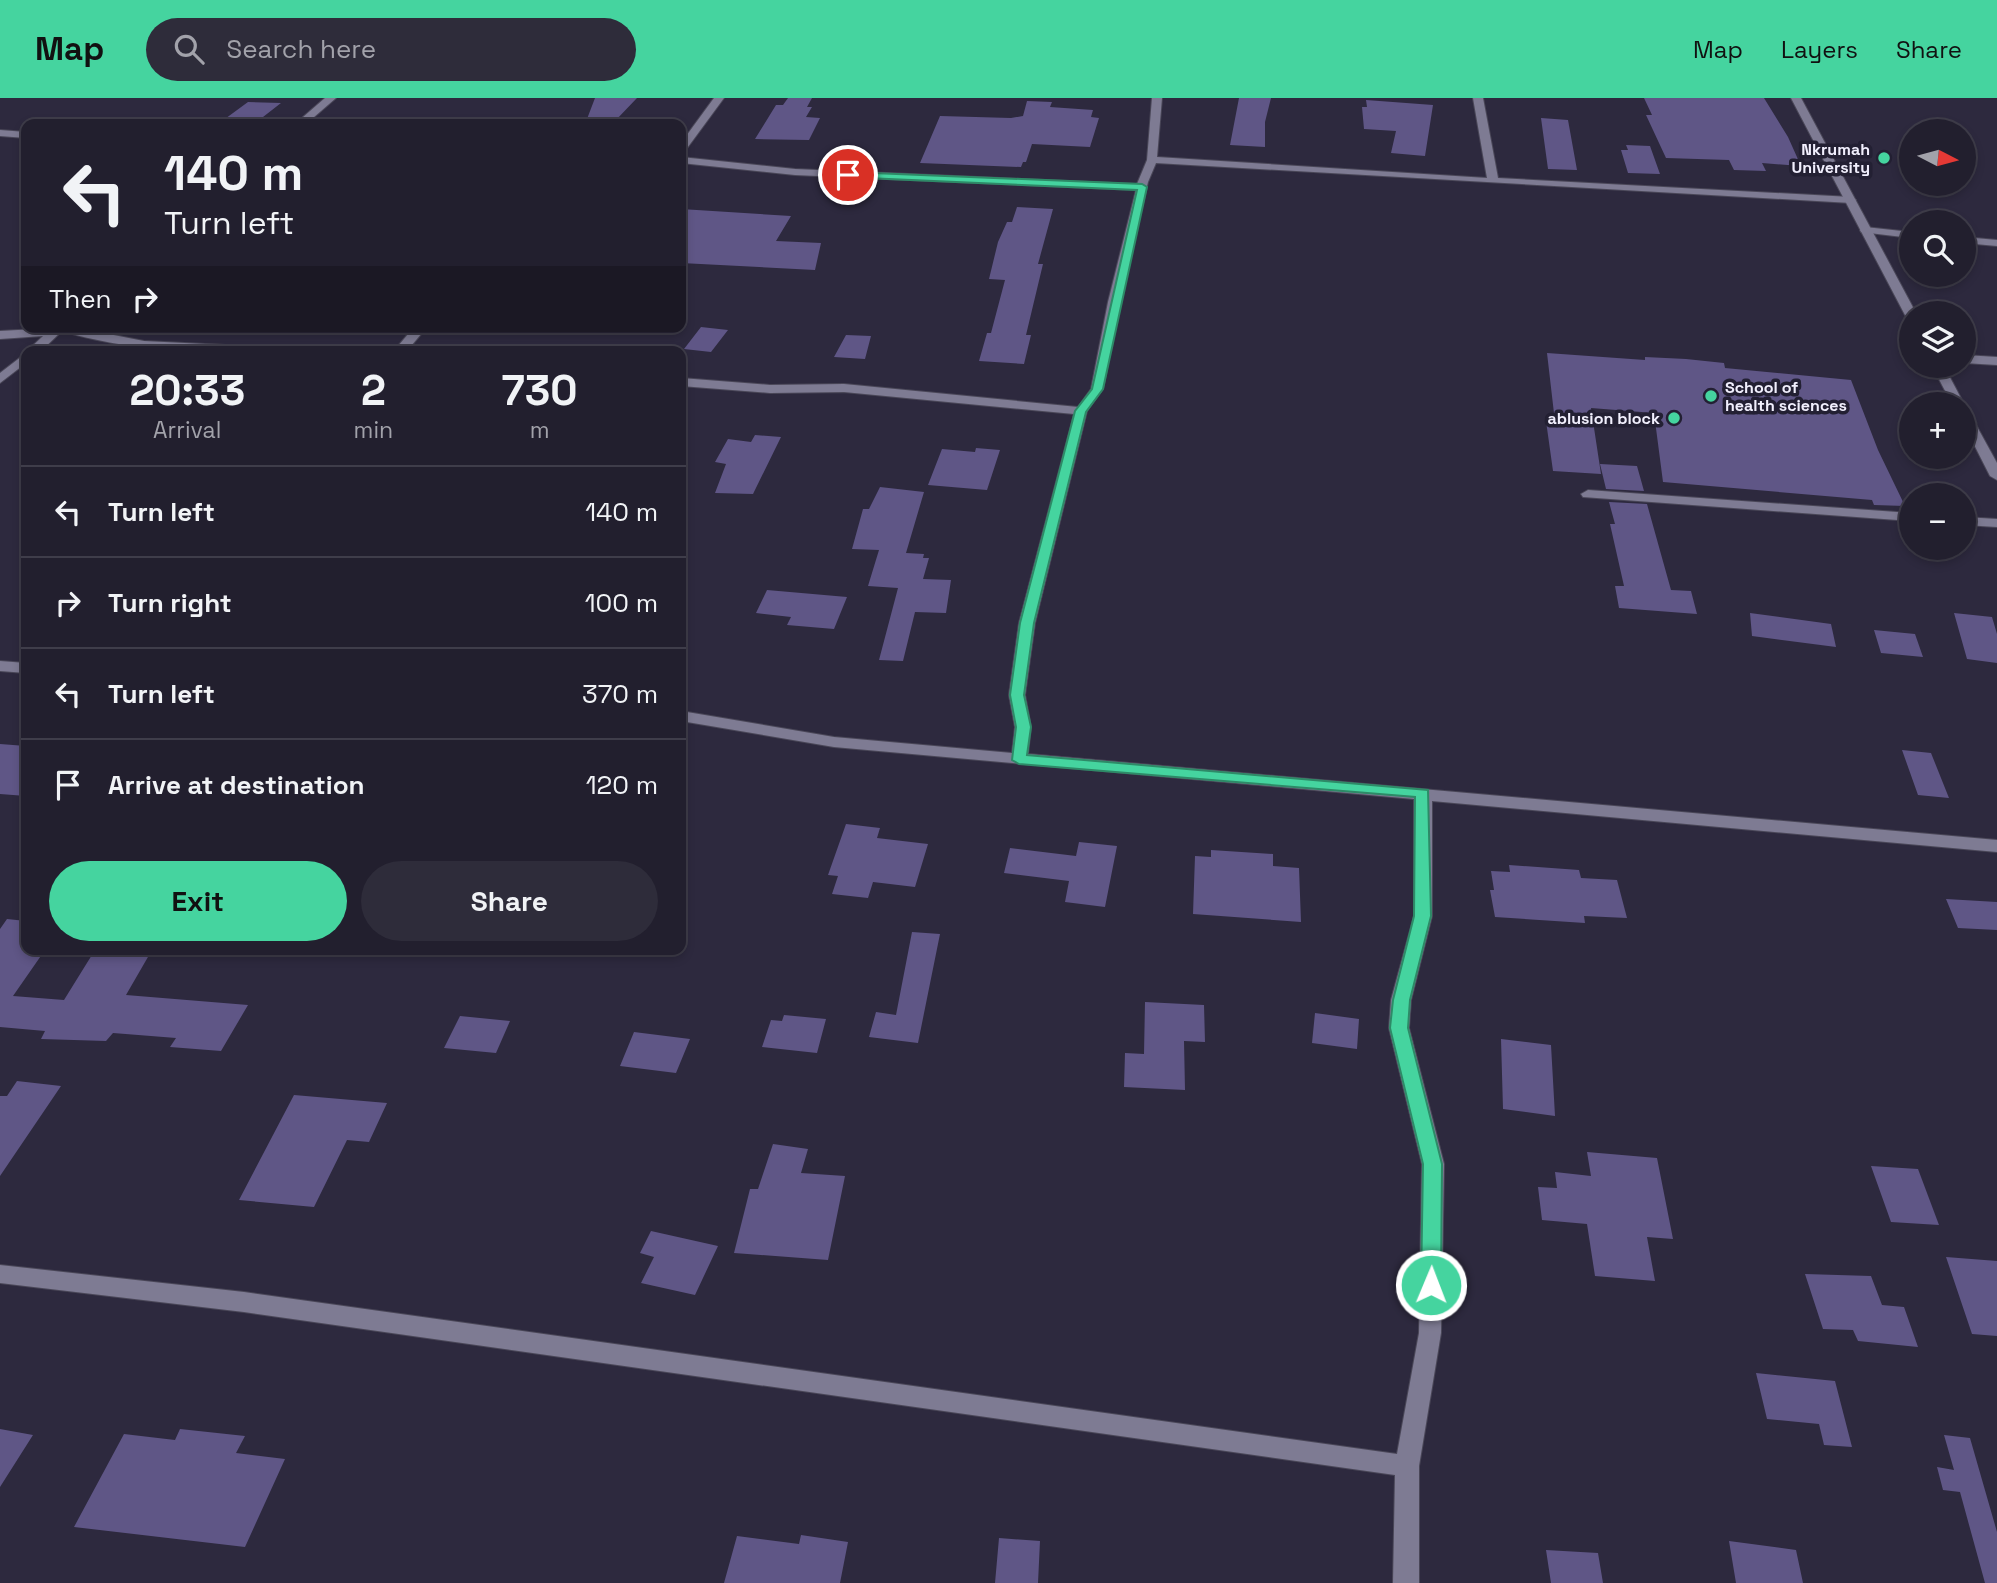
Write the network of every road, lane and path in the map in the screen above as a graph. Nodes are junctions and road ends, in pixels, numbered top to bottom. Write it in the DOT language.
graph roads {
  1 [pos="331,98"];
  2 [pos="719,98"];
  3 [pos="1157,98"];
  4 [pos="1478,98"];
  5 [pos="1796,98"];
  6 [pos="306,119"];
  7 [pos="0,133"];
  8 [pos="21,135"];
  9 [pos="0,141"];
  10 [pos="21,141"];
  11 [pos="686,142"];
  12 [pos="1152,160"];
  13 [pos="686,161"];
  14 [pos="1493,181"];
  15 [pos="1142,187"];
  16 [pos="1851,200"];
  17 [pos="1865,230"];
  18 [pos="1899,234"];
  19 [pos="1976,241"];
  20 [pos="1997,243"];
  21 [pos="1903,301"];
  22 [pos="21,333"];
  23 [pos="56,333"];
  24 [pos="77,333"];
  25 [pos="0,335"];
  26 [pos="40,346"];
  27 [pos="188,346"];
  28 [pos="1976,360"];
  29 [pos="21,361"];
  30 [pos="1997,361"];
  31 [pos="0,379"];
  32 [pos="686,382"];
  33 [pos="1081,411"];
  34 [pos="1976,435"];
  35 [pos="1995,469"];
  36 [pos="1598,495"];
  37 [pos="1899,516"];
  38 [pos="1976,522"];
  39 [pos="1997,523"];
  40 [pos="0,666"];
  41 [pos="21,668"];
  42 [pos="686,717"];
  43 [pos="1019,760"];
  44 [pos="1423,793"];
  45 [pos="1997,846"];
  46 [pos="0,1275"];
  47 [pos="1407,1466"];
  48 [pos="1406,1583"];
  1 -- 6 [label="street"];
  2 -- 11 [label="street"];
  3 -- 12 [label="street"];
  4 -- 14 [label="street"];
  5 -- 16 [label="street"];
  7 -- 8 [label="street"];
  9 -- 10 [label="street"];
  12 -- 14 [label="street"];
  12 -- 15 [label="street"];
  13 -- 15 [label="street"];
  14 -- 16 [label="street"];
  15 -- 33 [label="street"];
  16 -- 17 [label="street"];
  17 -- 18 [label="street"];
  17 -- 21 [label="street"];
  19 -- 20 [label="street"];
  22 -- 25 [label="street"];
  23 -- 26 [label="street"];
  24 -- 27 [label="street"];
  28 -- 30 [label="street"];
  29 -- 31 [label="street"];
  32 -- 33 [label="street"];
  33 -- 43 [label="street"];
  34 -- 35 [label="street"];
  36 -- 37 [label="street"];
  38 -- 39 [label="street"];
  40 -- 41 [label="street"];
  42 -- 43 [label="street"];
  43 -- 44 [label="street"];
  44 -- 45 [label="street"];
  44 -- 47 [label="street"];
  46 -- 47 [label="street"];
  47 -- 48 [label="street"];
}
